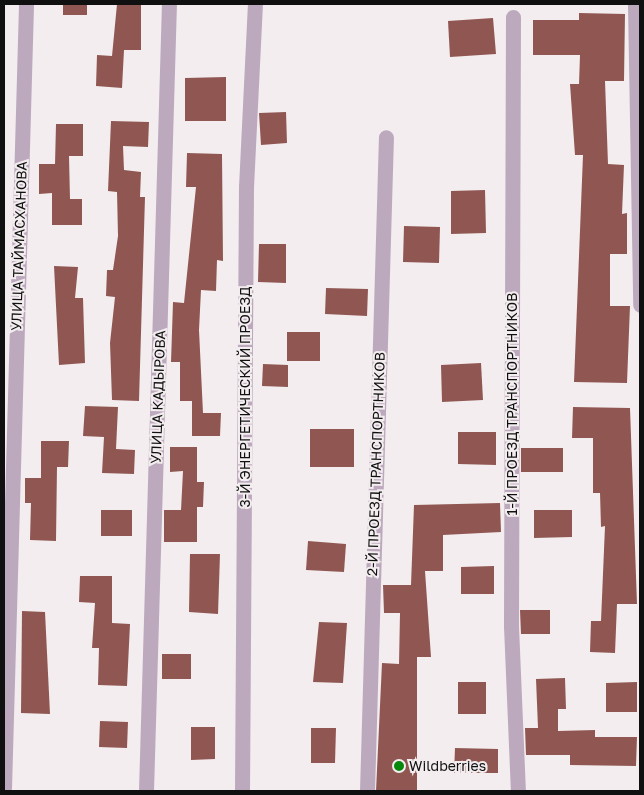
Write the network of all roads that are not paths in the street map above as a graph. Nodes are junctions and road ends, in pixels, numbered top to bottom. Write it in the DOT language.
graph roads {
  1 [pos="26,4"];
  2 [pos="169,4"];
  3 [pos="255,4"];
  4 [pos="635,4"];
  5 [pos="513,17"];
  6 [pos="386,137"];
  7 [pos="640,305"];
  8 [pos="4,788"];
  9 [pos="146,791"];
  10 [pos="242,791"];
  11 [pos="367,791"];
  12 [pos="518,791"];
  1 -- 8 [label="street, УЛИЦА ТАЙМАСХАНОВА"];
  2 -- 9 [label="street, УЛИЦА КАДЫРОВА"];
  3 -- 10 [label="street, 3-Й ЭНЕРГЕТИЧЕСКИЙ ПРОЕЗД"];
  4 -- 7 [label="street"];
  5 -- 12 [label="street, 1-Й ПРОЕЗД ТРАНСПОРТНИКОВ"];
  6 -- 11 [label="street, 2-Й ПРОЕЗД ТРАНСПОРТНИКОВ"];
}
